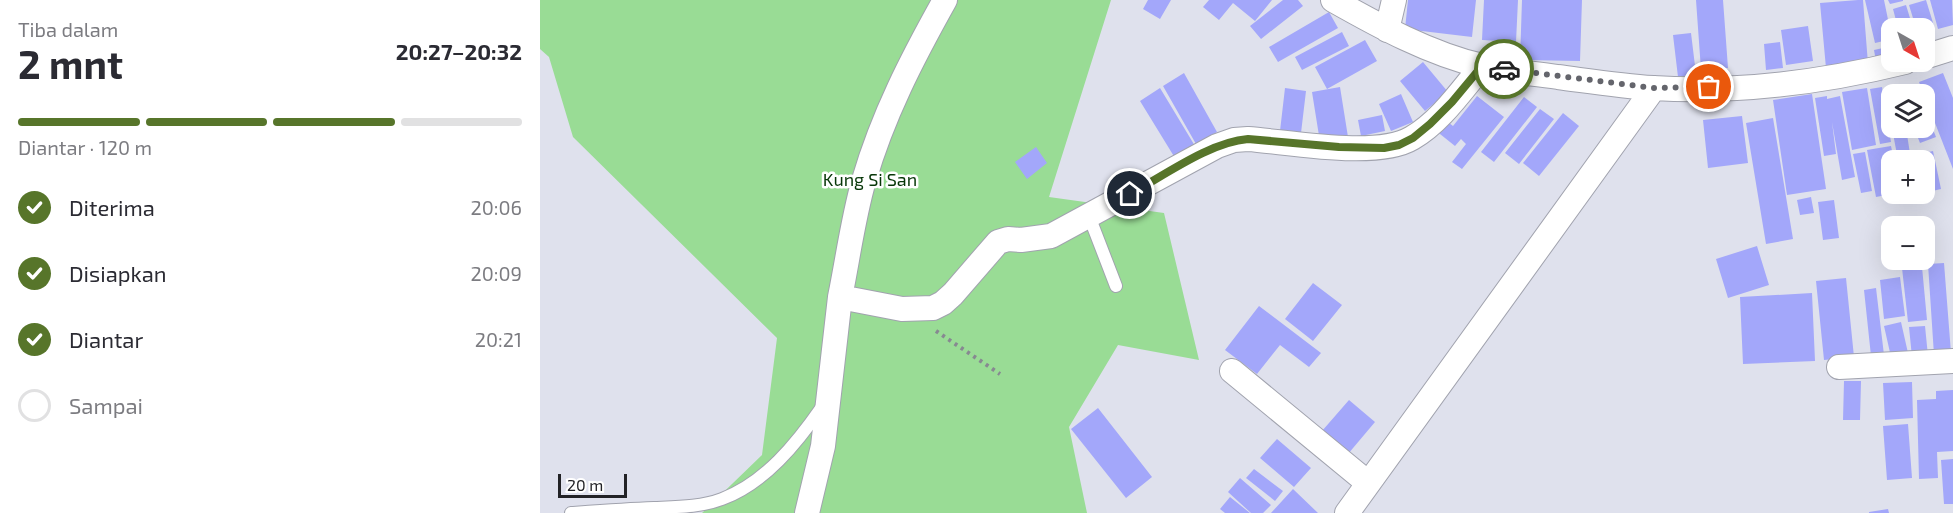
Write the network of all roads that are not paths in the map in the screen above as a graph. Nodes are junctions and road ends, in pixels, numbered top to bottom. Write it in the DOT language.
graph roads {
  1 [pos="945,0"];
  2 [pos="1333,0"];
  3 [pos="1394,0"];
  4 [pos="1386,30"];
  5 [pos="1953,48"];
  6 [pos="1935,54"];
  7 [pos="1482,66"];
  8 [pos="1881,68"];
  9 [pos="1654,88"];
  10 [pos="1089,216"];
  11 [pos="1116,286"];
  12 [pos="840,297"];
  13 [pos="1953,361"];
  14 [pos="1839,367"];
  15 [pos="1232,371"];
  16 [pos="829,399"];
  17 [pos="1368,483"];
  18 [pos="571,513"];
  19 [pos="807,513"];
  20 [pos="1347,513"];
  1 -- 12 [label="street"];
  2 -- 4 [label="street"];
  3 -- 4 [label="street"];
  4 -- 7 [label="street"];
  5 -- 6 [label="street"];
  7 -- 9 [label="street"];
  7 -- 10 [label="street"];
  8 -- 9 [label="street"];
  9 -- 17 [label="street"];
  10 -- 11 [label="lane"];
  10 -- 12 [label="street"];
  12 -- 16 [label="street"];
  13 -- 14 [label="street"];
  15 -- 17 [label="street"];
  16 -- 18 [label="lane"];
  16 -- 19 [label="street"];
  17 -- 20 [label="street"];
}
